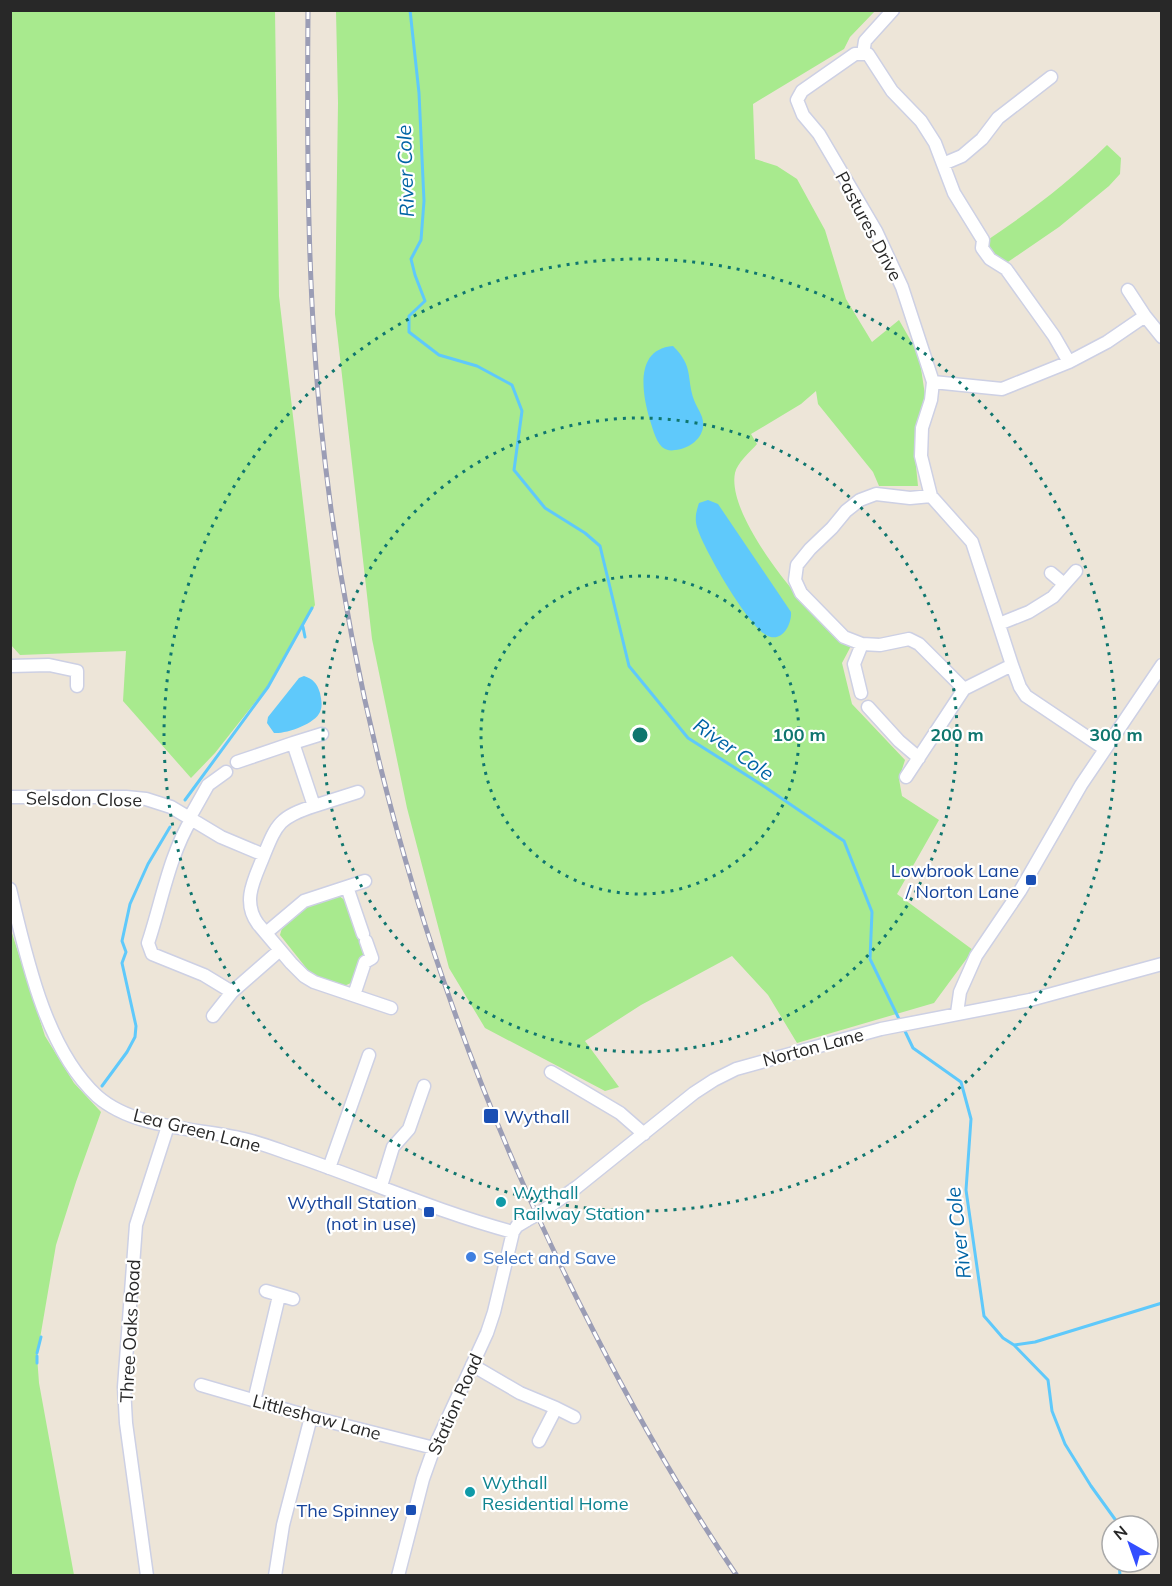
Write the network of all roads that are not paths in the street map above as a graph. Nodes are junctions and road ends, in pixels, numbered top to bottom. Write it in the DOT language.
graph roads {
  1 [pos="893,10"];
  2 [pos="862,54"];
  3 [pos="1051,77"];
  4 [pos="943,164"];
  5 [pos="1128,290"];
  6 [pos="1145,316"];
  7 [pos="1161,337"];
  8 [pos="1070,362"];
  9 [pos="933,382"];
  10 [pos="931,496"];
  11 [pos="1076,571"];
  12 [pos="1051,573"];
  13 [pos="1064,584"];
  14 [pos="999,624"];
  15 [pos="862,644"];
  16 [pos="1012,665"];
  17 [pos="1161,665"];
  18 [pos="10,666"];
  19 [pos="77,686"];
  20 [pos="964,689"];
  21 [pos="861,693"];
  22 [pos="868,707"];
  23 [pos="322,734"];
  24 [pos="293,743"];
  25 [pos="1105,749"];
  26 [pos="919,758"];
  27 [pos="237,762"];
  28 [pos="226,772"];
  29 [pos="906,777"];
  30 [pos="358,792"];
  31 [pos="10,797"];
  32 [pos="314,806"];
  33 [pos="191,818"];
  34 [pos="264,855"];
  35 [pos="365,881"];
  36 [pos="347,887"];
  37 [pos="10,889"];
  38 [pos="266,933"];
  39 [pos="280,950"];
  40 [pos="1161,964"];
  41 [pos="232,992"];
  42 [pos="354,994"];
  43 [pos="391,1008"];
  44 [pos="957,1013"];
  45 [pos="213,1016"];
  46 [pos="369,1055"];
  47 [pos="551,1072"];
  48 [pos="424,1086"];
  49 [pos="168,1126"];
  50 [pos="644,1134"];
  51 [pos="329,1168"];
  52 [pos="381,1186"];
  53 [pos="513,1232"];
  54 [pos="266,1292"];
  55 [pos="279,1296"];
  56 [pos="293,1299"];
  57 [pos="472,1365"];
  58 [pos="201,1385"];
  59 [pos="254,1401"];
  60 [pos="556,1408"];
  61 [pos="311,1417"];
  62 [pos="574,1417"];
  63 [pos="539,1441"];
  64 [pos="434,1448"];
  65 [pos="147,1575"];
  66 [pos="275,1575"];
  67 [pos="398,1575"];
  1 -- 2 [label="street"];
  2 -- 4 [label="street"];
  2 -- 9 [label="street, Pastures Drive"];
  3 -- 4 [label="street"];
  4 -- 8 [label="street"];
  5 -- 6 [label="street"];
  6 -- 7 [label="street"];
  6 -- 8 [label="street"];
  8 -- 9 [label="street"];
  9 -- 10 [label="street, Pastures Drive"];
  10 -- 14 [label="street, Pastures Drive"];
  10 -- 15 [label="street"];
  11 -- 13 [label="street"];
  12 -- 13 [label="street"];
  13 -- 14 [label="street"];
  14 -- 16 [label="street, Pastures Drive"];
  15 -- 20 [label="street"];
  15 -- 21 [label="street"];
  16 -- 20 [label="street"];
  16 -- 25 [label="street, Pastures Drive"];
  17 -- 25 [label="street"];
  18 -- 19 [label="street"];
  20 -- 26 [label="street"];
  22 -- 26 [label="street"];
  23 -- 24 [label="street"];
  24 -- 27 [label="street"];
  24 -- 32 [label="street"];
  25 -- 44 [label="street"];
  26 -- 29 [label="street"];
  28 -- 33 [label="street"];
  30 -- 32 [label="street"];
  31 -- 33 [label="street, Selsdon Close"];
  32 -- 34 [label="street"];
  33 -- 34 [label="street, Selsdon Close"];
  33 -- 41 [label="street"];
  34 -- 38 [label="street"];
  35 -- 36 [label="street"];
  36 -- 38 [label="street"];
  36 -- 42 [label="street"];
  37 -- 49 [label="street, Lea Green Lane"];
  38 -- 39 [label="street"];
  39 -- 41 [label="street"];
  39 -- 42 [label="street"];
  40 -- 44 [label="street, Norton Lane"];
  41 -- 45 [label="street"];
  42 -- 43 [label="street"];
  44 -- 50 [label="street, Norton Lane"];
  46 -- 51 [label="street"];
  47 -- 50 [label="street"];
  48 -- 52 [label="street"];
  49 -- 51 [label="street, Lea Green Lane"];
  49 -- 65 [label="street, Three Oaks Road"];
  50 -- 53 [label="street, Norton Lane, bridge"];
  51 -- 52 [label="street, Lea Green Lane"];
  52 -- 53 [label="street, Lea Green Lane"];
  53 -- 57 [label="street, Station Road"];
  54 -- 55 [label="street"];
  55 -- 56 [label="street"];
  55 -- 59 [label="street"];
  57 -- 60 [label="street"];
  57 -- 64 [label="street, Station Road"];
  58 -- 59 [label="street, Littleshaw Lane"];
  59 -- 61 [label="street, Littleshaw Lane"];
  60 -- 62 [label="street"];
  60 -- 63 [label="street"];
  61 -- 64 [label="street, Littleshaw Lane"];
  61 -- 66 [label="street"];
  64 -- 67 [label="street, Station Road"];
}
